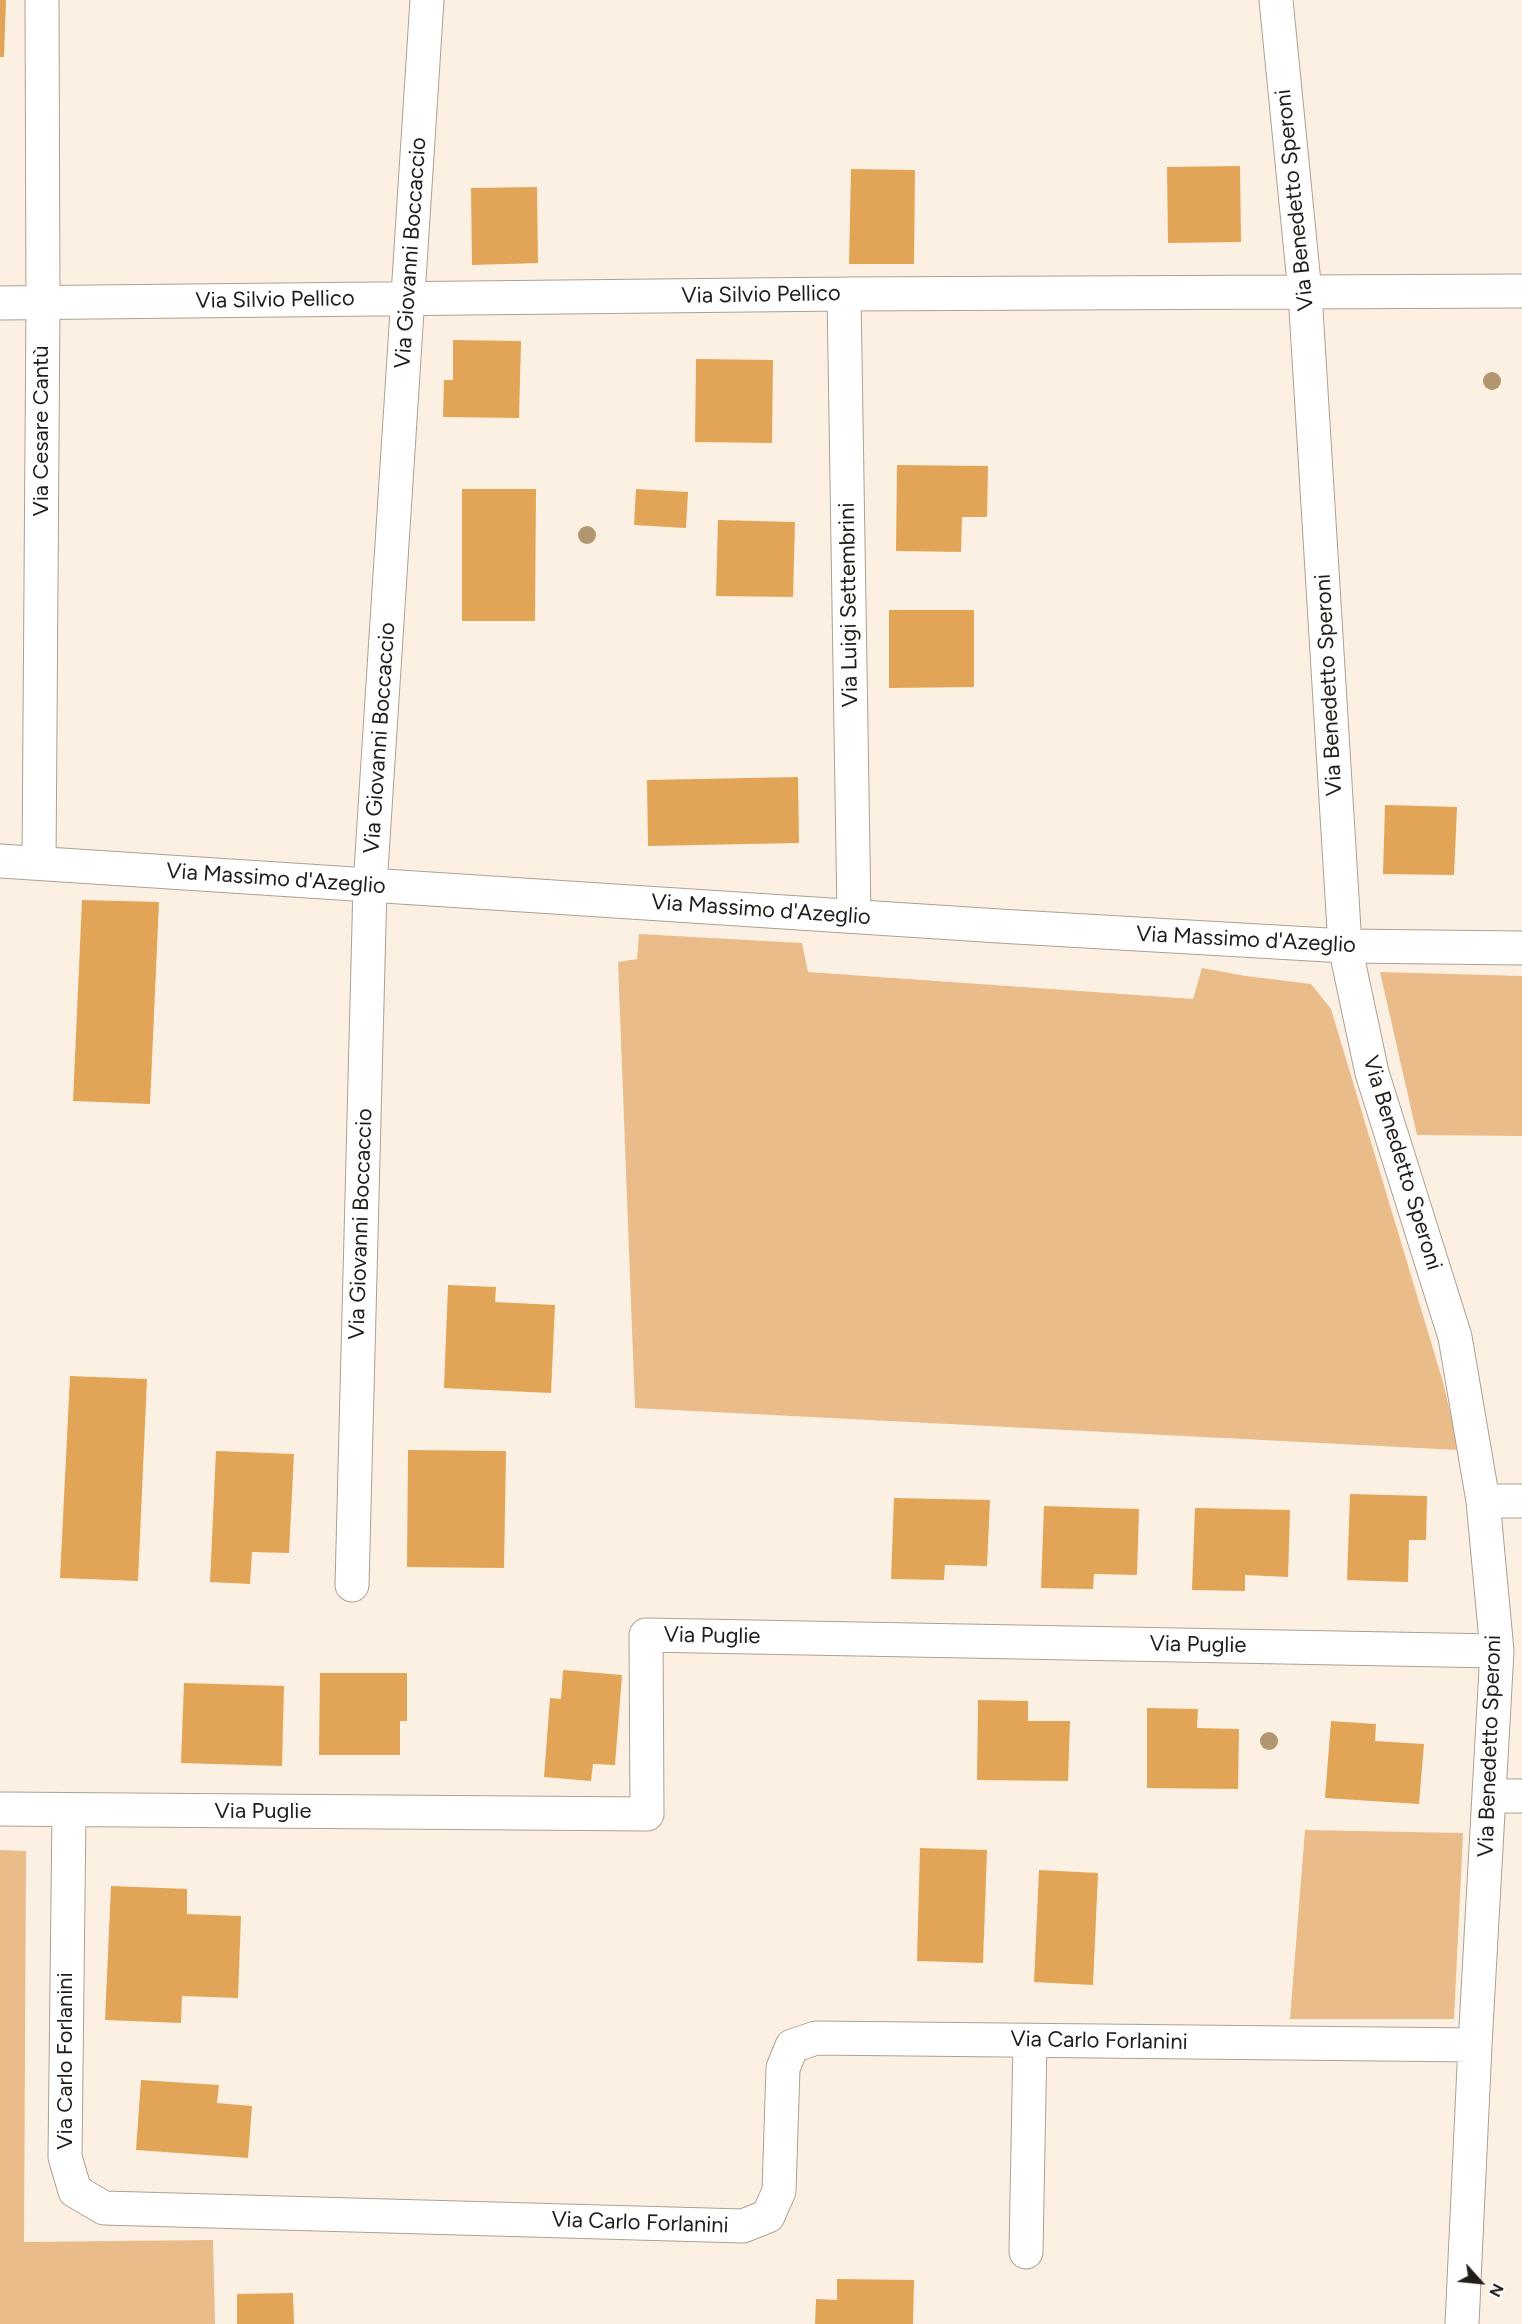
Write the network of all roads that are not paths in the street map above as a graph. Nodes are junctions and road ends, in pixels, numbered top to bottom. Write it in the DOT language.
graph roads {
  1 [pos="42,0"];
  2 [pos="427,0"];
  3 [pos="1276,0"];
  4 [pos="1522,291"];
  5 [pos="1305,293"];
  6 [pos="844,294"];
  7 [pos="409,299"];
  8 [pos="0,303"];
  9 [pos="43,303"];
  10 [pos="0,861"];
  11 [pos="39,862"];
  12 [pos="370,886"];
  13 [pos="854,916"];
  14 [pos="1345,946"];
  15 [pos="1522,948"];
  16 [pos="1483,1501"];
  17 [pos="1522,1501"];
  18 [pos="352,1585"];
  19 [pos="1497,1651"];
  20 [pos="1490,1796"];
  21 [pos="1522,1796"];
  22 [pos="0,1809"];
  23 [pos="69,1811"];
  24 [pos="1030,2040"];
  25 [pos="1474,2045"];
  26 [pos="1026,2252"];
  27 [pos="1462,2324"];
  1 -- 9 [label="street, Via Cesare Cantù"];
  2 -- 7 [label="street, Via Giovanni Boccaccio"];
  3 -- 5 [label="street, Via Benedetto Speroni"];
  4 -- 5 [label="street, Via Silvio Pellico"];
  5 -- 6 [label="street, Via Silvio Pellico"];
  5 -- 14 [label="street, Via Benedetto Speroni"];
  6 -- 7 [label="street, Via Silvio Pellico"];
  6 -- 13 [label="street, Via Luigi Settembrini"];
  7 -- 9 [label="street, Via Silvio Pellico"];
  7 -- 12 [label="street, Via Giovanni Boccaccio"];
  8 -- 9 [label="street, Via Silvio Pellico"];
  9 -- 11 [label="street, Via Cesare Cantù"];
  10 -- 11 [label="street, Via Massimo d'Azeglio"];
  11 -- 12 [label="street, Via Massimo d'Azeglio"];
  12 -- 13 [label="street, Via Massimo d'Azeglio"];
  12 -- 18 [label="street, Via Giovanni Boccaccio"];
  13 -- 14 [label="street, Via Massimo d'Azeglio"];
  14 -- 15 [label="street, Via Massimo d'Azeglio"];
  14 -- 16 [label="street, Via Benedetto Speroni"];
  16 -- 17 [label="street"];
  16 -- 19 [label="street, Via Benedetto Speroni"];
  19 -- 20 [label="street, Via Benedetto Speroni"];
  19 -- 23 [label="street, Via Puglie"];
  20 -- 21 [label="street"];
  20 -- 25 [label="street, Via Benedetto Speroni"];
  22 -- 23 [label="street, Via Puglie"];
  23 -- 24 [label="street, Via Carlo Forlanini"];
  24 -- 25 [label="street, Via Carlo Forlanini"];
  24 -- 26 [label="street"];
  25 -- 27 [label="street, Via Benedetto Speroni"];
}
